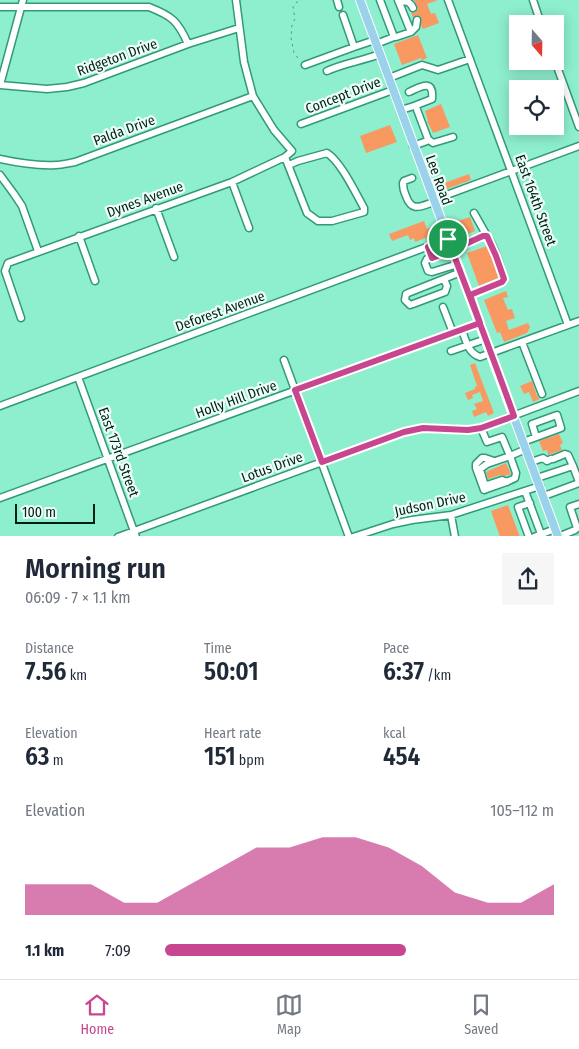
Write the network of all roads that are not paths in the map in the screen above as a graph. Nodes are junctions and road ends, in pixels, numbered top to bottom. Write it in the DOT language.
graph roads {
  1 [pos="23,0"];
  2 [pos="236,0"];
  3 [pos="337,0"];
  4 [pos="380,0"];
  5 [pos="448,0"];
  6 [pos="533,0"];
  7 [pos="363,1"];
  8 [pos="399,1"];
  9 [pos="20,7"];
  10 [pos="340,7"];
  11 [pos="0,8"];
  12 [pos="413,8"];
  13 [pos="343,15"];
  14 [pos="539,15"];
  15 [pos="418,20"];
  16 [pos="239,28"];
  17 [pos="411,32"];
  18 [pos="394,37"];
  19 [pos="376,42"];
  20 [pos="188,44"];
  21 [pos="354,47"];
  22 [pos="380,54"];
  23 [pos="470,59"];
  24 [pos="305,65"];
  25 [pos="558,70"];
  26 [pos="327,71"];
  27 [pos="389,78"];
  28 [pos="0,85"];
  29 [pos="393,90"];
  30 [pos="409,92"];
  31 [pos="253,96"];
  32 [pos="414,106"];
  33 [pos="400,110"];
  34 [pos="301,124"];
  35 [pos="579,127"];
  36 [pos="453,137"];
  37 [pos="428,139"];
  38 [pos="413,146"];
  39 [pos="579,146"];
  40 [pos="285,157"];
  41 [pos="0,159"];
  42 [pos="289,165"];
  43 [pos="512,170"];
  44 [pos="0,175"];
  45 [pos="412,178"];
  46 [pos="232,182"];
  47 [pos="434,201"];
  48 [pos="156,208"];
  49 [pos="474,213"];
  50 [pos="249,228"];
  51 [pos="79,236"];
  52 [pos="487,236"];
  53 [pos="448,239"];
  54 [pos="428,247"];
  55 [pos="452,250"];
  56 [pos="38,251"];
  57 [pos="174,257"];
  58 [pos="432,258"];
  59 [pos="458,264"];
  60 [pos="461,272"];
  61 [pos="444,279"];
  62 [pos="96,281"];
  63 [pos="470,295"];
  64 [pos="442,307"];
  65 [pos="21,318"];
  66 [pos="579,321"];
  67 [pos="480,323"];
  68 [pos="568,325"];
  69 [pos="462,330"];
  70 [pos="453,333"];
  71 [pos="486,339"];
  72 [pos="522,342"];
  73 [pos="468,346"];
  74 [pos="451,351"];
  75 [pos="491,353"];
  76 [pos="284,360"];
  77 [pos="78,377"];
  78 [pos="295,390"];
  79 [pos="579,391"];
  80 [pos="542,394"];
  81 [pos="0,406"];
  82 [pos="514,416"];
  83 [pos="481,428"];
  84 [pos="536,437"];
  85 [pos="525,446"];
  86 [pos="510,456"];
  87 [pos="107,459"];
  88 [pos="550,460"];
  89 [pos="322,462"];
  90 [pos="531,462"];
  91 [pos="573,466"];
  92 [pos="551,473"];
  93 [pos="509,481"];
  94 [pos="538,482"];
  95 [pos="579,483"];
  96 [pos="525,491"];
  97 [pos="516,494"];
  98 [pos="544,496"];
  99 [pos="0,498"];
  100 [pos="530,503"];
  101 [pos="579,504"];
  102 [pos="451,515"];
  103 [pos="577,531"];
  104 [pos="135,534"];
  105 [pos="367,534"];
  106 [pos="557,534"];
  107 [pos="538,535"];
  108 [pos="118,536"];
  109 [pos="349,536"];
  110 [pos="353,536"];
  111 [pos="455,536"];
  112 [pos="529,536"];
  1 -- 9 [label="street"];
  2 -- 16 [label="street"];
  3 -- 10 [label="street"];
  4 -- 18 [label="street"];
  5 -- 23 [label="street, East 164th Street"];
  6 -- 14 [label="street"];
  7 -- 19 [label="main road, Lee Road"];
  8 -- 12 [label="street"];
  8 -- 17 [label="street"];
  9 -- 11 [label="street"];
  9 -- 20 [label="street"];
  9 -- 28 [label="street"];
  13 -- 21 [label="street"];
  15 -- 17 [label="street"];
  16 -- 20 [label="street, Ridgeton Drive"];
  16 -- 31 [label="street"];
  17 -- 18 [label="street"];
  18 -- 19 [label="street"];
  19 -- 21 [label="street"];
  19 -- 22 [label="main road, Lee Road"];
  20 -- 28 [label="street, Ridgeton Drive"];
  21 -- 24 [label="street"];
  22 -- 26 [label="street"];
  22 -- 27 [label="main road, Lee Road"];
  23 -- 27 [label="street"];
  23 -- 43 [label="street, East 164th Street"];
  25 -- 35 [label="street"];
  27 -- 29 [label="main road, Lee Road"];
  29 -- 33 [label="main road, Lee Road"];
  29 -- 34 [label="street, Concept Drive"];
  30 -- 32 [label="street"];
  31 -- 40 [label="street, Dynes Avenue"];
  31 -- 41 [label="street, Palda Drive"];
  32 -- 33 [label="street"];
  32 -- 37 [label="street"];
  33 -- 38 [label="main road, Lee Road"];
  36 -- 37 [label="street"];
  37 -- 38 [label="street"];
  38 -- 47 [label="main road, Lee Road"];
  39 -- 43 [label="street"];
  40 -- 42 [label="street"];
  40 -- 46 [label="street, Dynes Avenue"];
  42 -- 42 [label="street"];
  43 -- 47 [label="street"];
  43 -- 68 [label="street, East 164th Street"];
  44 -- 56 [label="street"];
  45 -- 47 [label="street"];
  46 -- 48 [label="street, Dynes Avenue"];
  46 -- 50 [label="street"];
  47 -- 53 [label="main road, Lee Road"];
  48 -- 51 [label="street, Dynes Avenue"];
  48 -- 57 [label="street"];
  49 -- 52 [label="street"];
  51 -- 56 [label="street, Dynes Avenue"];
  51 -- 62 [label="street"];
  52 -- 55 [label="street"];
  52 -- 63 [label="street"];
  53 -- 54 [label="street, Deforest Avenue"];
  53 -- 55 [label="main road, Lee Road"];
  54 -- 58 [label="street"];
  54 -- 77 [label="street, Deforest Avenue"];
  55 -- 58 [label="street"];
  55 -- 59 [label="main road, Lee Road"];
  56 -- 65 [label="street, Dynes Avenue"];
  58 -- 59 [label="street"];
  59 -- 60 [label="main road, Lee Road"];
  60 -- 61 [label="street"];
  60 -- 63 [label="main road, Lee Road"];
  61 -- 61 [label="street"];
  63 -- 67 [label="main road, Lee Road"];
  64 -- 70 [label="street"];
  66 -- 68 [label="street"];
  67 -- 69 [label="street, Holly Hill Drive"];
  67 -- 71 [label="main road, Lee Road"];
  68 -- 72 [label="street"];
  69 -- 70 [label="street, Holly Hill Drive"];
  69 -- 73 [label="street"];
  70 -- 78 [label="street, Holly Hill Drive"];
  71 -- 73 [label="street"];
  71 -- 75 [label="main road, Lee Road"];
  72 -- 75 [label="street"];
  72 -- 80 [label="street"];
  73 -- 74 [label="street"];
  73 -- 75 [label="street"];
  75 -- 82 [label="main road, Lee Road"];
  76 -- 78 [label="street"];
  77 -- 81 [label="street, Deforest Avenue"];
  77 -- 87 [label="street, East 173rd Street"];
  78 -- 87 [label="street, Holly Hill Drive"];
  78 -- 89 [label="street"];
  79 -- 82 [label="street, Lotus Drive"];
  82 -- 83 [label="street, Lotus Drive"];
  82 -- 85 [label="main road, Lee Road"];
  83 -- 86 [label="street"];
  83 -- 89 [label="street, Lotus Drive"];
  84 -- 84 [label="street"];
  84 -- 85 [label="street"];
  85 -- 86 [label="street"];
  85 -- 90 [label="main road, Lee Road"];
  86 -- 93 [label="street"];
  86 -- 93 [label="street"];
  87 -- 99 [label="street, Holly Hill Drive"];
  87 -- 104 [label="street, East 173rd Street"];
  88 -- 90 [label="street"];
  88 -- 91 [label="street"];
  88 -- 92 [label="street"];
  89 -- 104 [label="street, Lotus Drive"];
  89 -- 109 [label="street"];
  90 -- 94 [label="main road, Lee Road"];
  91 -- 92 [label="street, Judson Drive"];
  91 -- 95 [label="street"];
  92 -- 94 [label="street, Judson Drive"];
  93 -- 97 [label="street"];
  94 -- 96 [label="street, Judson Drive"];
  94 -- 98 [label="main road, Lee Road"];
  95 -- 98 [label="street"];
  96 -- 97 [label="street, Judson Drive"];
  96 -- 100 [label="street"];
  97 -- 102 [label="street, Judson Drive"];
  98 -- 106 [label="main road, Lee Road"];
  100 -- 107 [label="street"];
  100 -- 112 [label="street"];
  101 -- 103 [label="street"];
  102 -- 105 [label="street, Judson Drive"];
  102 -- 111 [label="street"];
  103 -- 106 [label="street"];
  104 -- 108 [label="street, Lotus Drive"];
  105 -- 110 [label="street, Judson Drive"];
  106 -- 107 [label="street"];
}
